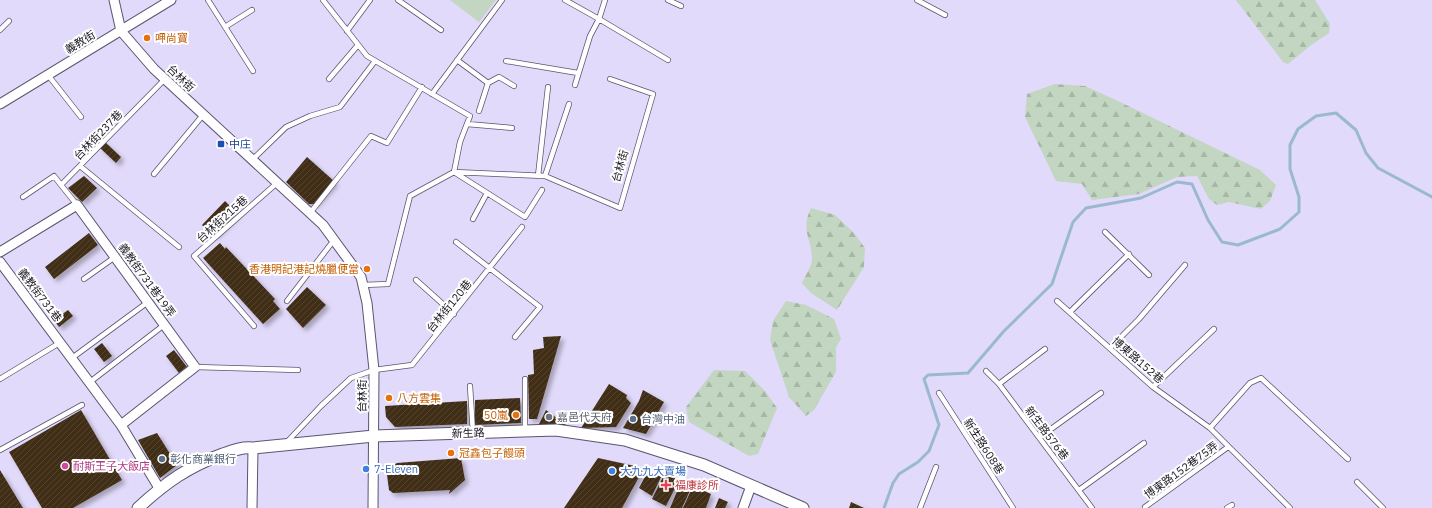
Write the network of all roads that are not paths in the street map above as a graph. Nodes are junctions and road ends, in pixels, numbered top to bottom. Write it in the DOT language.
graph roads {
  1 [pos="114,0"];
  2 [pos="171,0"];
  3 [pos="208,0"];
  4 [pos="323,0"];
  5 [pos="370,0"];
  6 [pos="398,0"];
  7 [pos="502,0"];
  8 [pos="566,0"];
  9 [pos="605,0"];
  10 [pos="668,0"];
  11 [pos="917,0"];
  12 [pos="681,6"];
  13 [pos="252,10"];
  14 [pos="945,15"];
  15 [pos="599,19"];
  16 [pos="9,20"];
  17 [pos="225,27"];
  18 [pos="0,30"];
  19 [pos="440,30"];
  20 [pos="121,31"];
  21 [pos="347,31"];
  22 [pos="358,45"];
  23 [pos="457,60"];
  24 [pos="668,60"];
  25 [pos="375,61"];
  26 [pos="506,62"];
  27 [pos="253,71"];
  28 [pos="578,73"];
  29 [pos="48,75"];
  30 [pos="164,79"];
  31 [pos="329,79"];
  32 [pos="610,79"];
  33 [pos="488,83"];
  34 [pos="575,85"];
  35 [pos="514,86"];
  36 [pos="422,87"];
  37 [pos="548,87"];
  38 [pos="432,94"];
  39 [pos="0,104"];
  40 [pos="569,104"];
  41 [pos="479,111"];
  42 [pos="203,115"];
  43 [pos="81,117"];
  44 [pos="466,124"];
  45 [pos="512,128"];
  46 [pos="252,160"];
  47 [pos="80,166"];
  48 [pos="454,172"];
  49 [pos="154,174"];
  50 [pos="538,176"];
  51 [pos="545,176"];
  52 [pos="277,183"];
  53 [pos="61,185"];
  54 [pos="542,190"];
  55 [pos="487,193"];
  56 [pos="23,197"];
  57 [pos="77,205"];
  58 [pos="310,213"];
  59 [pos="473,219"];
  60 [pos="522,227"];
  61 [pos="1105,232"];
  62 [pos="334,240"];
  63 [pos="456,242"];
  64 [pos="179,247"];
  65 [pos="0,252"];
  66 [pos="1129,254"];
  67 [pos="115,257"];
  68 [pos="0,262"];
  69 [pos="1185,265"];
  70 [pos="492,268"];
  71 [pos="1149,275"];
  72 [pos="84,280"];
  73 [pos="416,280"];
  74 [pos="363,285"];
  75 [pos="287,300"];
  76 [pos="1057,301"];
  77 [pos="148,302"];
  78 [pos="1070,312"];
  79 [pos="454,314"];
  80 [pos="164,325"];
  81 [pos="254,326"];
  82 [pos="1214,329"];
  83 [pos="515,337"];
  84 [pos="61,342"];
  85 [pos="1110,348"];
  86 [pos="1045,349"];
  87 [pos="72,358"];
  88 [pos="195,367"];
  89 [pos="298,370"];
  90 [pos="374,370"];
  91 [pos="986,371"];
  92 [pos="0,379"];
  93 [pos="525,379"];
  94 [pos="90,382"];
  95 [pos="999,384"];
  96 [pos="470,386"];
  97 [pos="1153,387"];
  98 [pos="939,393"];
  99 [pos="1101,393"];
  100 [pos="82,405"];
  101 [pos="121,425"];
  102 [pos="1210,428"];
  103 [pos="525,431"];
  104 [pos="472,433"];
  105 [pos="374,436"];
  106 [pos="1040,437"];
  107 [pos="1144,443"];
  108 [pos="285,444"];
  109 [pos="1228,447"];
  110 [pos="253,448"];
  111 [pos="0,450"];
  112 [pos="1348,460"];
  113 [pos="936,467"];
  114 [pos="1357,482"];
  115 [pos="752,486"];
  116 [pos="159,488"];
  117 [pos="1079,490"];
  118 [pos="1232,504"];
  119 [pos="1145,507"];
  120 [pos="138,508"];
  121 [pos="252,508"];
  122 [pos="373,508"];
  123 [pos="743,508"];
  124 [pos="803,508"];
  125 [pos="920,508"];
  126 [pos="1014,508"];
  127 [pos="1092,508"];
  128 [pos="1227,508"];
  129 [pos="1290,508"];
  130 [pos="1383,508"];
  1 -- 20 [label="street, 台林街"];
  2 -- 20 [label="street, 義教街"];
  3 -- 17 [label="lane"];
  4 -- 21 [label="lane"];
  5 -- 21 [label="lane"];
  6 -- 19 [label="lane"];
  7 -- 23 [label="lane"];
  8 -- 15 [label="lane"];
  9 -- 15 [label="lane"];
  10 -- 12 [label="lane"];
  11 -- 14 [label="lane"];
  13 -- 17 [label="lane"];
  15 -- 24 [label="lane"];
  15 -- 28 [label="lane"];
  16 -- 18 [label="lane"];
  17 -- 27 [label="lane"];
  20 -- 29 [label="street, 義教街"];
  20 -- 30 [label="street, 台林街"];
  21 -- 22 [label="lane"];
  22 -- 25 [label="lane"];
  22 -- 31 [label="lane"];
  23 -- 33 [label="lane"];
  23 -- 38 [label="lane"];
  25 -- 36 [label="lane"];
  25 -- 46 [label="lane"];
  26 -- 28 [label="lane"];
  28 -- 34 [label="lane"];
  29 -- 39 [label="street, 義教街"];
  29 -- 43 [label="lane"];
  30 -- 42 [label="street, 台林街"];
  30 -- 47 [label="lane, 台林街237巷"];
  32 -- 51 [label="lane, 台林街"];
  33 -- 35 [label="lane"];
  33 -- 41 [label="lane"];
  36 -- 38 [label="lane"];
  36 -- 58 [label="lane"];
  37 -- 50 [label="lane"];
  38 -- 44 [label="lane"];
  40 -- 51 [label="lane"];
  42 -- 46 [label="street, 台林街"];
  42 -- 49 [label="lane"];
  44 -- 45 [label="lane"];
  44 -- 48 [label="lane"];
  46 -- 52 [label="street, 台林街"];
  47 -- 53 [label="lane, 台林街237巷"];
  47 -- 64 [label="lane"];
  48 -- 50 [label="lane, 台林街"];
  48 -- 55 [label="lane"];
  48 -- 74 [label="lane"];
  50 -- 51 [label="lane, 台林街"];
  52 -- 58 [label="street, 台林街"];
  52 -- 81 [label="lane, 台林街215巷"];
  53 -- 56 [label="lane"];
  53 -- 57 [label="lane"];
  54 -- 55 [label="lane"];
  55 -- 59 [label="lane"];
  57 -- 65 [label="street"];
  57 -- 67 [label="street, 義教街731巷19弄"];
  58 -- 62 [label="street, 台林街"];
  60 -- 70 [label="lane, 台林街120巷"];
  61 -- 66 [label="lane"];
  62 -- 74 [label="street, 台林街"];
  62 -- 75 [label="lane"];
  63 -- 70 [label="lane"];
  66 -- 71 [label="lane"];
  66 -- 78 [label="lane"];
  67 -- 72 [label="lane"];
  67 -- 77 [label="street, 義教街731巷19弄"];
  68 -- 84 [label="street, 義教街731巷"];
  69 -- 85 [label="lane"];
  70 -- 79 [label="lane, 台林街120巷"];
  70 -- 83 [label="lane"];
  73 -- 79 [label="lane"];
  74 -- 90 [label="street, 台林街"];
  76 -- 78 [label="lane, 博東路152巷"];
  77 -- 80 [label="street, 義教街731巷19弄"];
  77 -- 87 [label="lane"];
  78 -- 85 [label="lane, 博東路152巷"];
  79 -- 90 [label="lane, 台林街120巷"];
  80 -- 88 [label="street, 義教街731巷19弄"];
  80 -- 94 [label="lane"];
  82 -- 97 [label="lane"];
  84 -- 87 [label="street, 義教街731巷"];
  84 -- 92 [label="lane"];
  85 -- 97 [label="lane, 博東路152巷"];
  86 -- 95 [label="lane"];
  87 -- 94 [label="street, 義教街731巷"];
  88 -- 89 [label="lane"];
  88 -- 101 [label="street"];
  90 -- 105 [label="street, 台林街"];
  90 -- 108 [label="lane, 台林街120巷"];
  91 -- 95 [label="lane, 新生路576巷"];
  93 -- 103 [label="lane"];
  94 -- 101 [label="street, 義教街731巷"];
  95 -- 106 [label="lane, 新生路576巷"];
  96 -- 104 [label="lane"];
  97 -- 102 [label="lane, 博東路152巷"];
  98 -- 126 [label="lane, 新生路608巷"];
  99 -- 106 [label="lane"];
  100 -- 111 [label="lane"];
  101 -- 116 [label="street, 義教街731巷"];
  102 -- 109 [label="lane, 博東路152巷"];
  102 -- 112 [label="lane"];
  103 -- 104 [label="street, 新生路"];
  103 -- 115 [label="street, 新生路"];
  104 -- 105 [label="street, 新生路"];
  105 -- 108 [label="street, 新生路"];
  105 -- 122 [label="street, 台林街"];
  106 -- 117 [label="lane, 新生路576巷"];
  107 -- 117 [label="lane"];
  108 -- 110 [label="street, 新生路"];
  109 -- 119 [label="lane, 博東路152巷75弄"];
  109 -- 129 [label="lane, 博東路152巷"];
  110 -- 116 [label="street, 新生路"];
  110 -- 121 [label="street"];
  113 -- 125 [label="lane"];
  114 -- 130 [label="lane"];
  115 -- 123 [label="street"];
  115 -- 124 [label="street, 新生路"];
  116 -- 120 [label="street, 新生路"];
  117 -- 127 [label="lane, 新生路576巷"];
  118 -- 128 [label="lane"];
}
